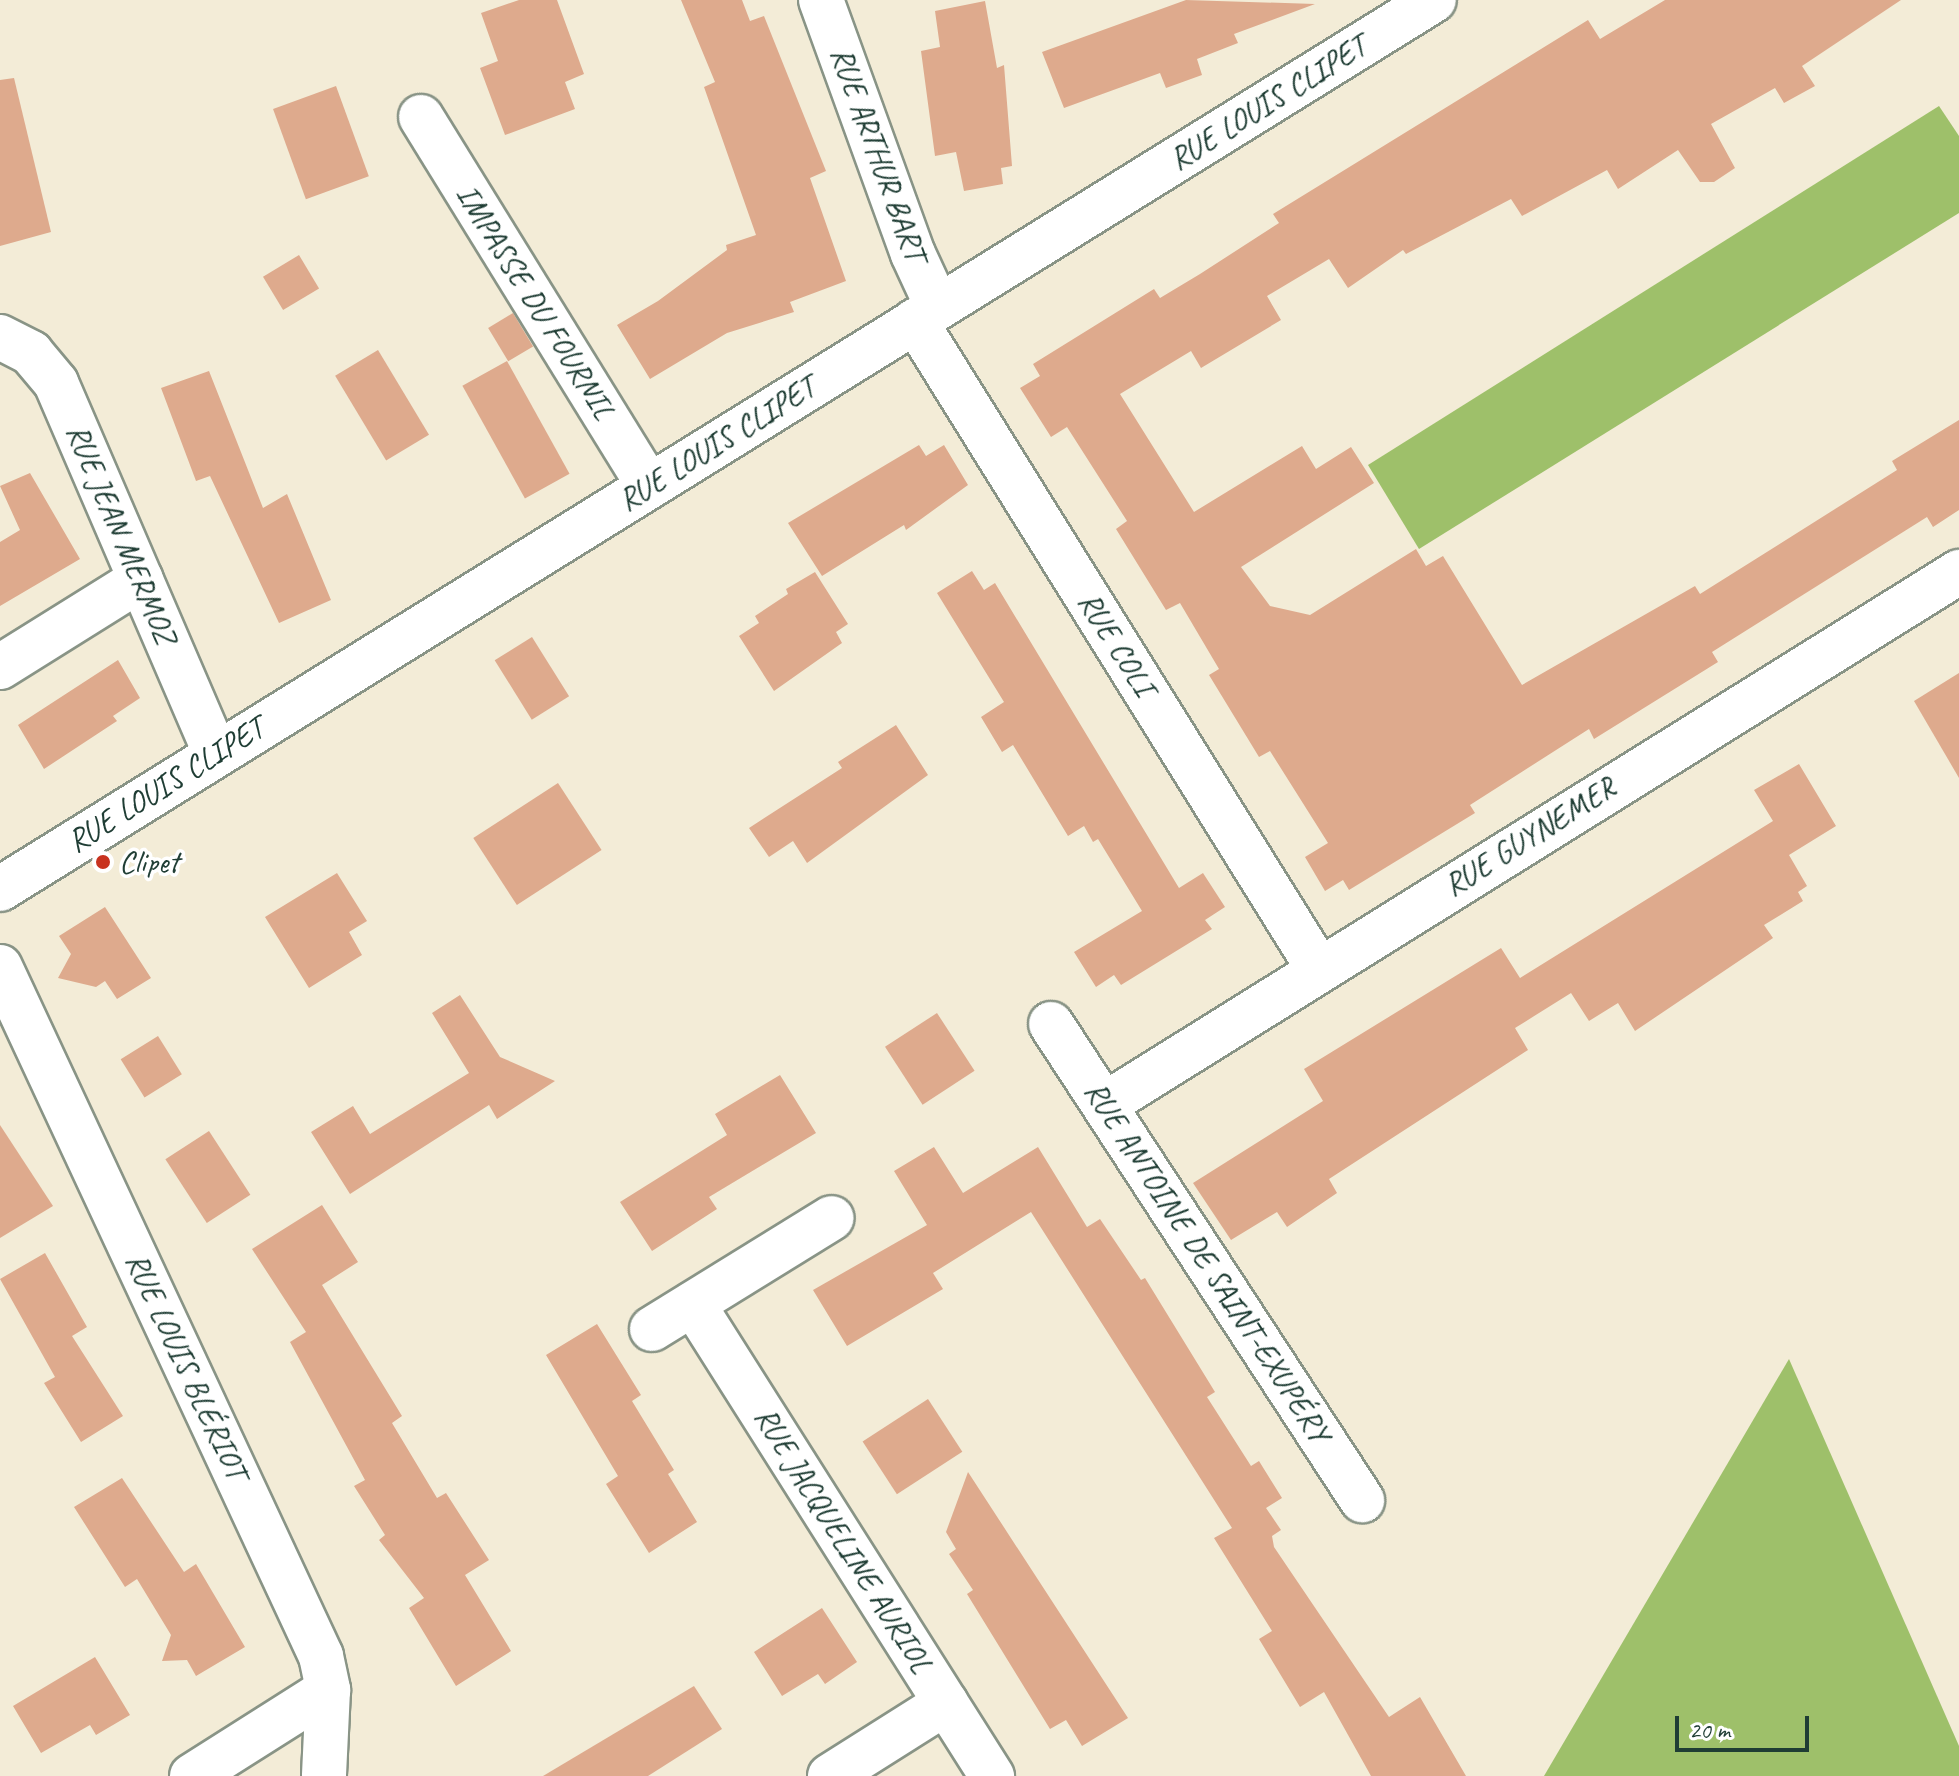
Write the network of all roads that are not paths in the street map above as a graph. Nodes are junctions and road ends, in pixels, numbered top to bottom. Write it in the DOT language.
graph roads {
  1 [pos="821,0"];
  2 [pos="1434,0"];
  3 [pos="421,117"];
  4 [pos="926,313"];
  5 [pos="0,337"];
  6 [pos="649,486"];
  7 [pos="1959,572"];
  8 [pos="141,579"];
  9 [pos="0,667"];
  10 [pos="215,753"];
  11 [pos="0,889"];
  12 [pos="0,967"];
  13 [pos="1318,968"];
  14 [pos="1051,1024"];
  15 [pos="1104,1105"];
  16 [pos="832,1218"];
  17 [pos="693,1304"];
  18 [pos="652,1329"];
  19 [pos="1362,1500"];
  20 [pos="328,1690"];
  21 [pos="946,1703"];
  22 [pos="192,1776"];
  23 [pos="324,1776"];
  24 [pos="830,1776"];
  25 [pos="992,1776"];
  1 -- 4 [label="street, RUE ARTHUR BART"];
  2 -- 4 [label="street, RUE LOUIS CLIPET"];
  3 -- 6 [label="street, IMPASSE DU FOURNIL"];
  4 -- 6 [label="street, RUE LOUIS CLIPET"];
  4 -- 13 [label="street, RUE COLI"];
  5 -- 8 [label="street, RUE JEAN MERMOZ"];
  6 -- 10 [label="street, RUE LOUIS CLIPET"];
  7 -- 13 [label="street, RUE GUYNEMER"];
  8 -- 9 [label="street"];
  8 -- 10 [label="street, RUE JEAN MERMOZ"];
  10 -- 11 [label="street, RUE LOUIS CLIPET"];
  12 -- 20 [label="street, RUE LOUIS BLÉRIOT"];
  13 -- 15 [label="street, RUE GUYNEMER"];
  14 -- 15 [label="street, RUE ANTOINE DE SAINT-EXUPÉRY"];
  15 -- 19 [label="street, RUE ANTOINE DE SAINT-EXUPÉRY"];
  16 -- 17 [label="street"];
  17 -- 18 [label="street"];
  17 -- 21 [label="street, RUE JACQUELINE AURIOL"];
  20 -- 22 [label="street"];
  20 -- 23 [label="street, RUE LOUIS BLÉRIOT"];
  21 -- 24 [label="street"];
  21 -- 25 [label="street, RUE JACQUELINE AURIOL"];
}
